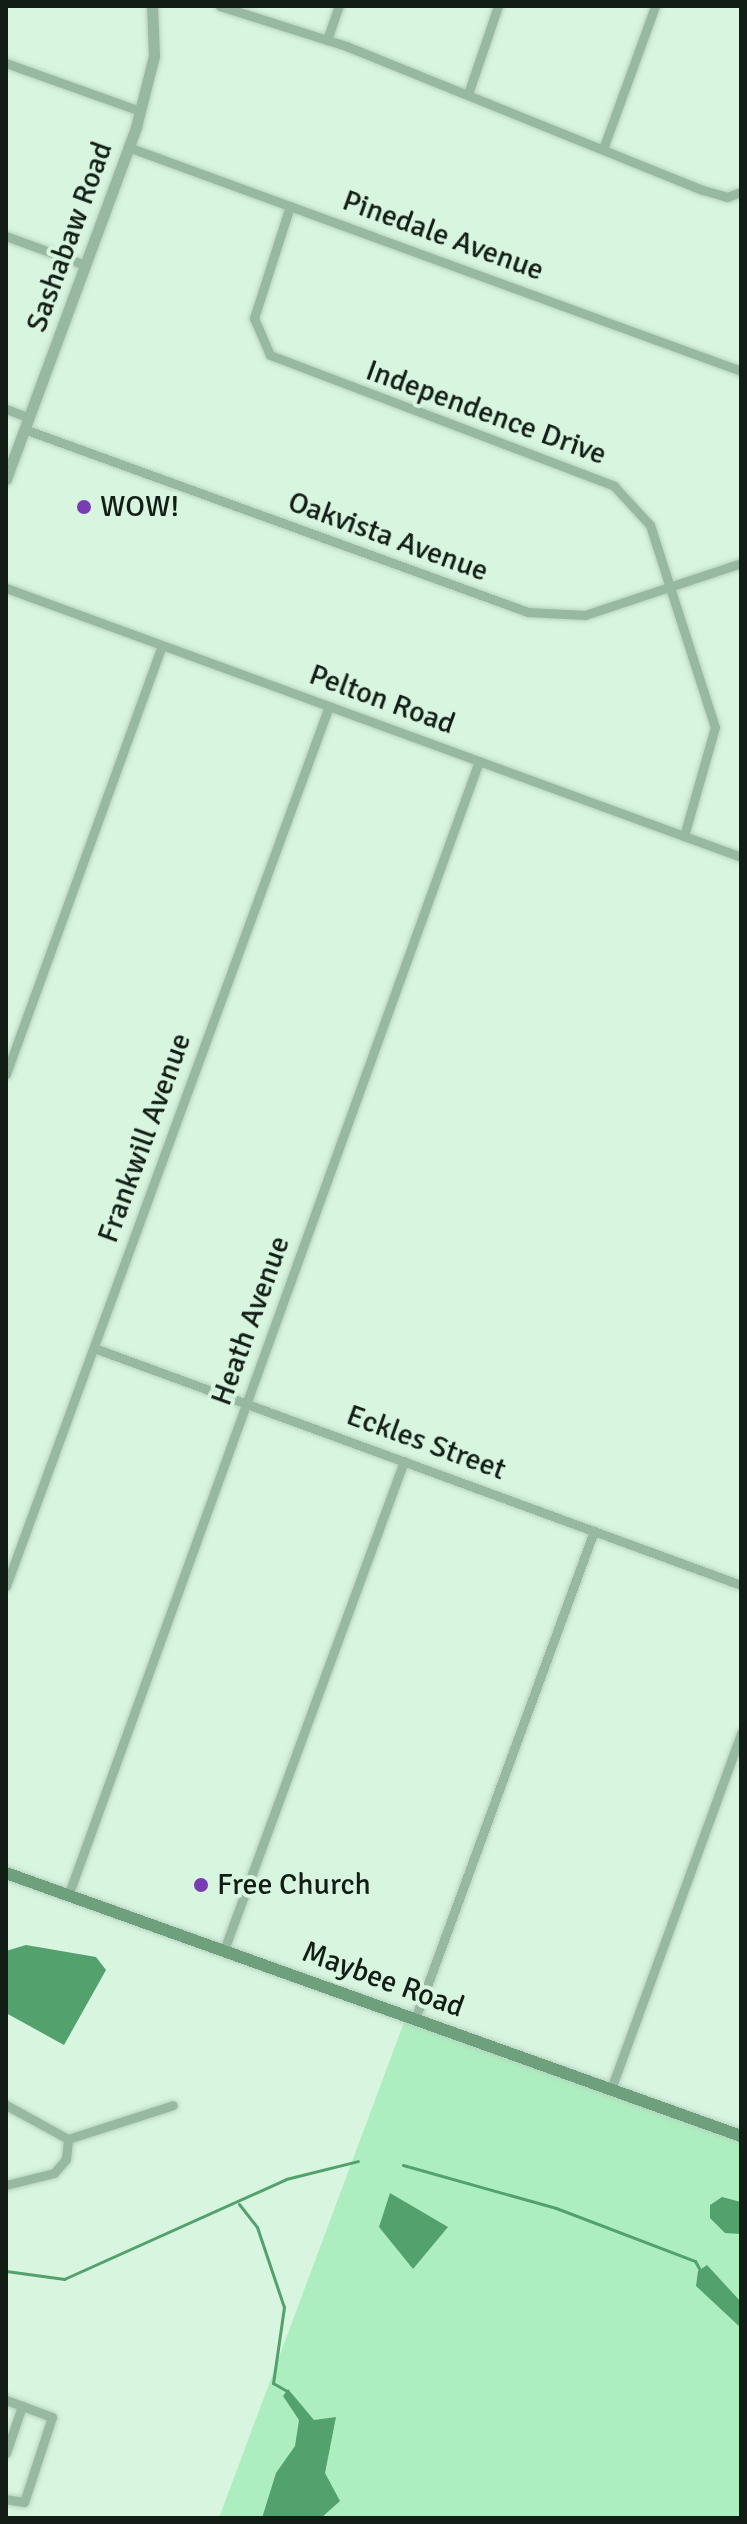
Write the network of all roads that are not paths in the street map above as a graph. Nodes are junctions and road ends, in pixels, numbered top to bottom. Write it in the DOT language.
graph roads {
  1 [pos="152,6"];
  2 [pos="220,6"];
  3 [pos="339,6"];
  4 [pos="498,6"];
  5 [pos="655,6"];
  6 [pos="327,40"];
  7 [pos="6,63"];
  8 [pos="468,94"];
  9 [pos="140,111"];
  10 [pos="128,147"];
  11 [pos="603,149"];
  12 [pos="741,192"];
  13 [pos="290,206"];
  14 [pos="6,236"];
  15 [pos="85,265"];
  16 [pos="741,371"];
  17 [pos="6,409"];
  18 [pos="26,423"];
  19 [pos="6,479"];
  20 [pos="741,563"];
  21 [pos="672,587"];
  22 [pos="6,588"];
  23 [pos="162,645"];
  24 [pos="329,706"];
  25 [pos="479,761"];
  26 [pos="684,836"];
  27 [pos="741,857"];
  28 [pos="6,1074"];
  29 [pos="94,1348"];
  30 [pos="247,1402"];
  31 [pos="404,1461"];
  32 [pos="594,1531"];
  33 [pos="741,1585"];
  34 [pos="6,1586"];
  35 [pos="741,1733"];
  36 [pos="6,1873"];
  37 [pos="68,1896"];
  38 [pos="224,1950"];
  39 [pos="415,2019"];
  40 [pos="611,2089"];
  41 [pos="6,2105"];
  42 [pos="173,2105"];
  43 [pos="741,2136"];
  44 [pos="68,2139"];
  45 [pos="6,2185"];
  46 [pos="6,2400"];
  47 [pos="22,2406"];
  48 [pos="6,2453"];
  49 [pos="6,2499"];
  1 -- 9 [label="street, Sashabaw Road"];
  2 -- 6 [label="street"];
  3 -- 6 [label="street"];
  4 -- 8 [label="street"];
  5 -- 11 [label="street"];
  6 -- 8 [label="street"];
  7 -- 9 [label="street"];
  8 -- 11 [label="street"];
  9 -- 10 [label="street, Sashabaw Road"];
  10 -- 13 [label="street, Pinedale Avenue"];
  10 -- 15 [label="street, Sashabaw Road"];
  11 -- 12 [label="street"];
  13 -- 16 [label="street, Pinedale Avenue"];
  13 -- 21 [label="street, Independence Drive"];
  14 -- 15 [label="street"];
  15 -- 18 [label="street, Sashabaw Road"];
  17 -- 18 [label="street, Oakvista Avenue"];
  18 -- 19 [label="street, Sashabaw Road"];
  18 -- 21 [label="street, Oakvista Avenue"];
  20 -- 21 [label="street, Oakvista Avenue"];
  21 -- 26 [label="street, Independence Drive"];
  22 -- 23 [label="street, Pelton Road"];
  23 -- 24 [label="street, Pelton Road"];
  23 -- 28 [label="street"];
  24 -- 25 [label="street, Pelton Road"];
  24 -- 29 [label="street, Frankwill Avenue"];
  25 -- 26 [label="street, Pelton Road"];
  25 -- 30 [label="street, Heath Avenue"];
  26 -- 27 [label="street, Pelton Road"];
  29 -- 30 [label="street, Eckles Street"];
  29 -- 34 [label="street, Frankwill Avenue"];
  30 -- 31 [label="street, Eckles Street"];
  30 -- 37 [label="street, Heath Avenue"];
  31 -- 32 [label="street, Eckles Street"];
  31 -- 38 [label="street"];
  32 -- 33 [label="street, Eckles Street"];
  32 -- 39 [label="street"];
  35 -- 40 [label="street"];
  36 -- 37 [label="main road, Maybee Road"];
  37 -- 38 [label="main road, Maybee Road"];
  38 -- 39 [label="main road, Maybee Road"];
  39 -- 40 [label="main road, Maybee Road"];
  40 -- 43 [label="main road, Maybee Road"];
  41 -- 44 [label="street"];
  42 -- 44 [label="street"];
  44 -- 45 [label="street"];
  46 -- 47 [label="street"];
  47 -- 48 [label="street"];
  47 -- 49 [label="street"];
}
